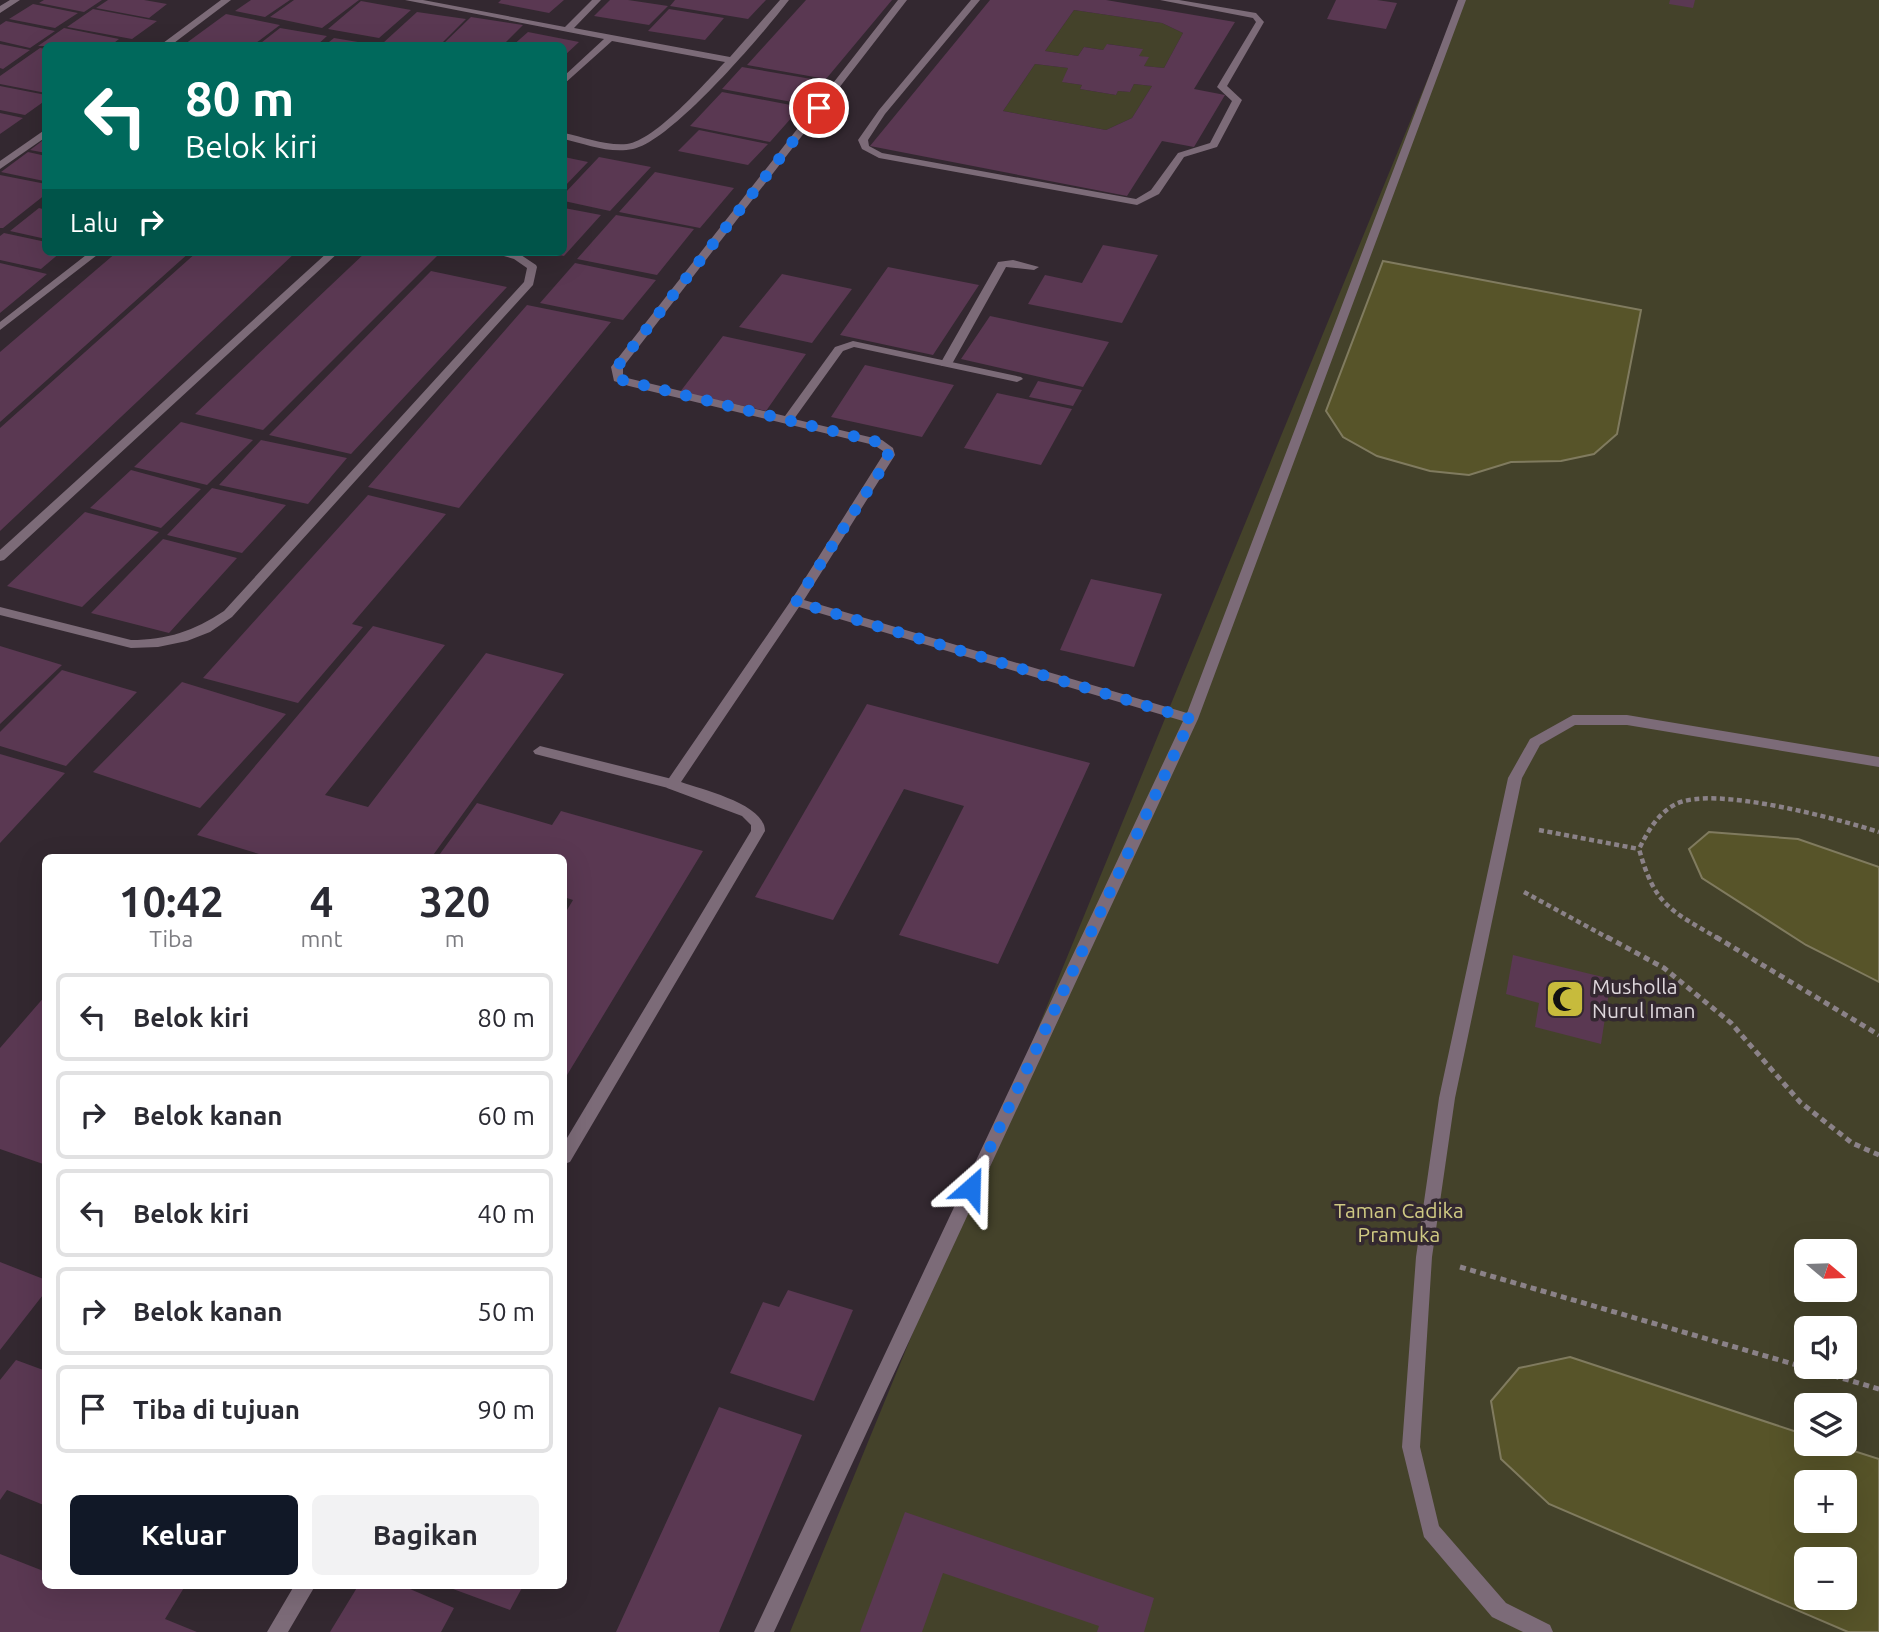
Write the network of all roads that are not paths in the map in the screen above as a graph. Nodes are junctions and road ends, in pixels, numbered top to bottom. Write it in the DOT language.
graph roads {
  1 [pos="16,0"];
  2 [pos="226,0"];
  3 [pos="597,0"];
  4 [pos="785,0"];
  5 [pos="903,0"];
  6 [pos="976,0"];
  7 [pos="1164,0"];
  8 [pos="1462,0"];
  9 [pos="416,1"];
  10 [pos="0,10"];
  11 [pos="567,30"];
  12 [pos="611,37"];
  13 [pos="168,42"];
  14 [pos="731,60"];
  15 [pos="567,78"];
  16 [pos="42,135"];
  17 [pos="567,136"];
  18 [pos="0,166"];
  19 [pos="91,256"];
  20 [pos="330,256"];
  21 [pos="513,256"];
  22 [pos="1034,267"];
  23 [pos="0,327"];
  24 [pos="946,364"];
  25 [pos="1017,379"];
  26 [pos="787,421"];
  27 [pos="0,558"];
  28 [pos="796,602"];
  29 [pos="0,611"];
  30 [pos="1191,719"];
  31 [pos="540,751"];
  32 [pos="1879,762"];
  33 [pos="672,784"];
  34 [pos="567,1152"];
  35 [pos="303,1589"];
  36 [pos="277,1632"];
  37 [pos="764,1632"];
  38 [pos="1543,1632"];
  1 -- 10 [label="street"];
  2 -- 13 [label="street"];
  3 -- 11 [label="street"];
  4 -- 14 [label="street"];
  5 -- 26 [label="street"];
  6 -- 7 [label="street"];
  8 -- 30 [label="street"];
  9 -- 11 [label="street"];
  11 -- 12 [label="street"];
  12 -- 14 [label="street"];
  12 -- 15 [label="street"];
  14 -- 17 [label="street"];
  16 -- 18 [label="street"];
  19 -- 23 [label="street"];
  20 -- 27 [label="street"];
  21 -- 29 [label="street"];
  22 -- 24 [label="street"];
  24 -- 25 [label="street"];
  24 -- 26 [label="street"];
  26 -- 28 [label="street"];
  28 -- 30 [label="street"];
  28 -- 33 [label="street"];
  30 -- 37 [label="street"];
  31 -- 33 [label="street"];
  32 -- 38 [label="street"];
  33 -- 34 [label="street"];
  35 -- 36 [label="street"];
}
